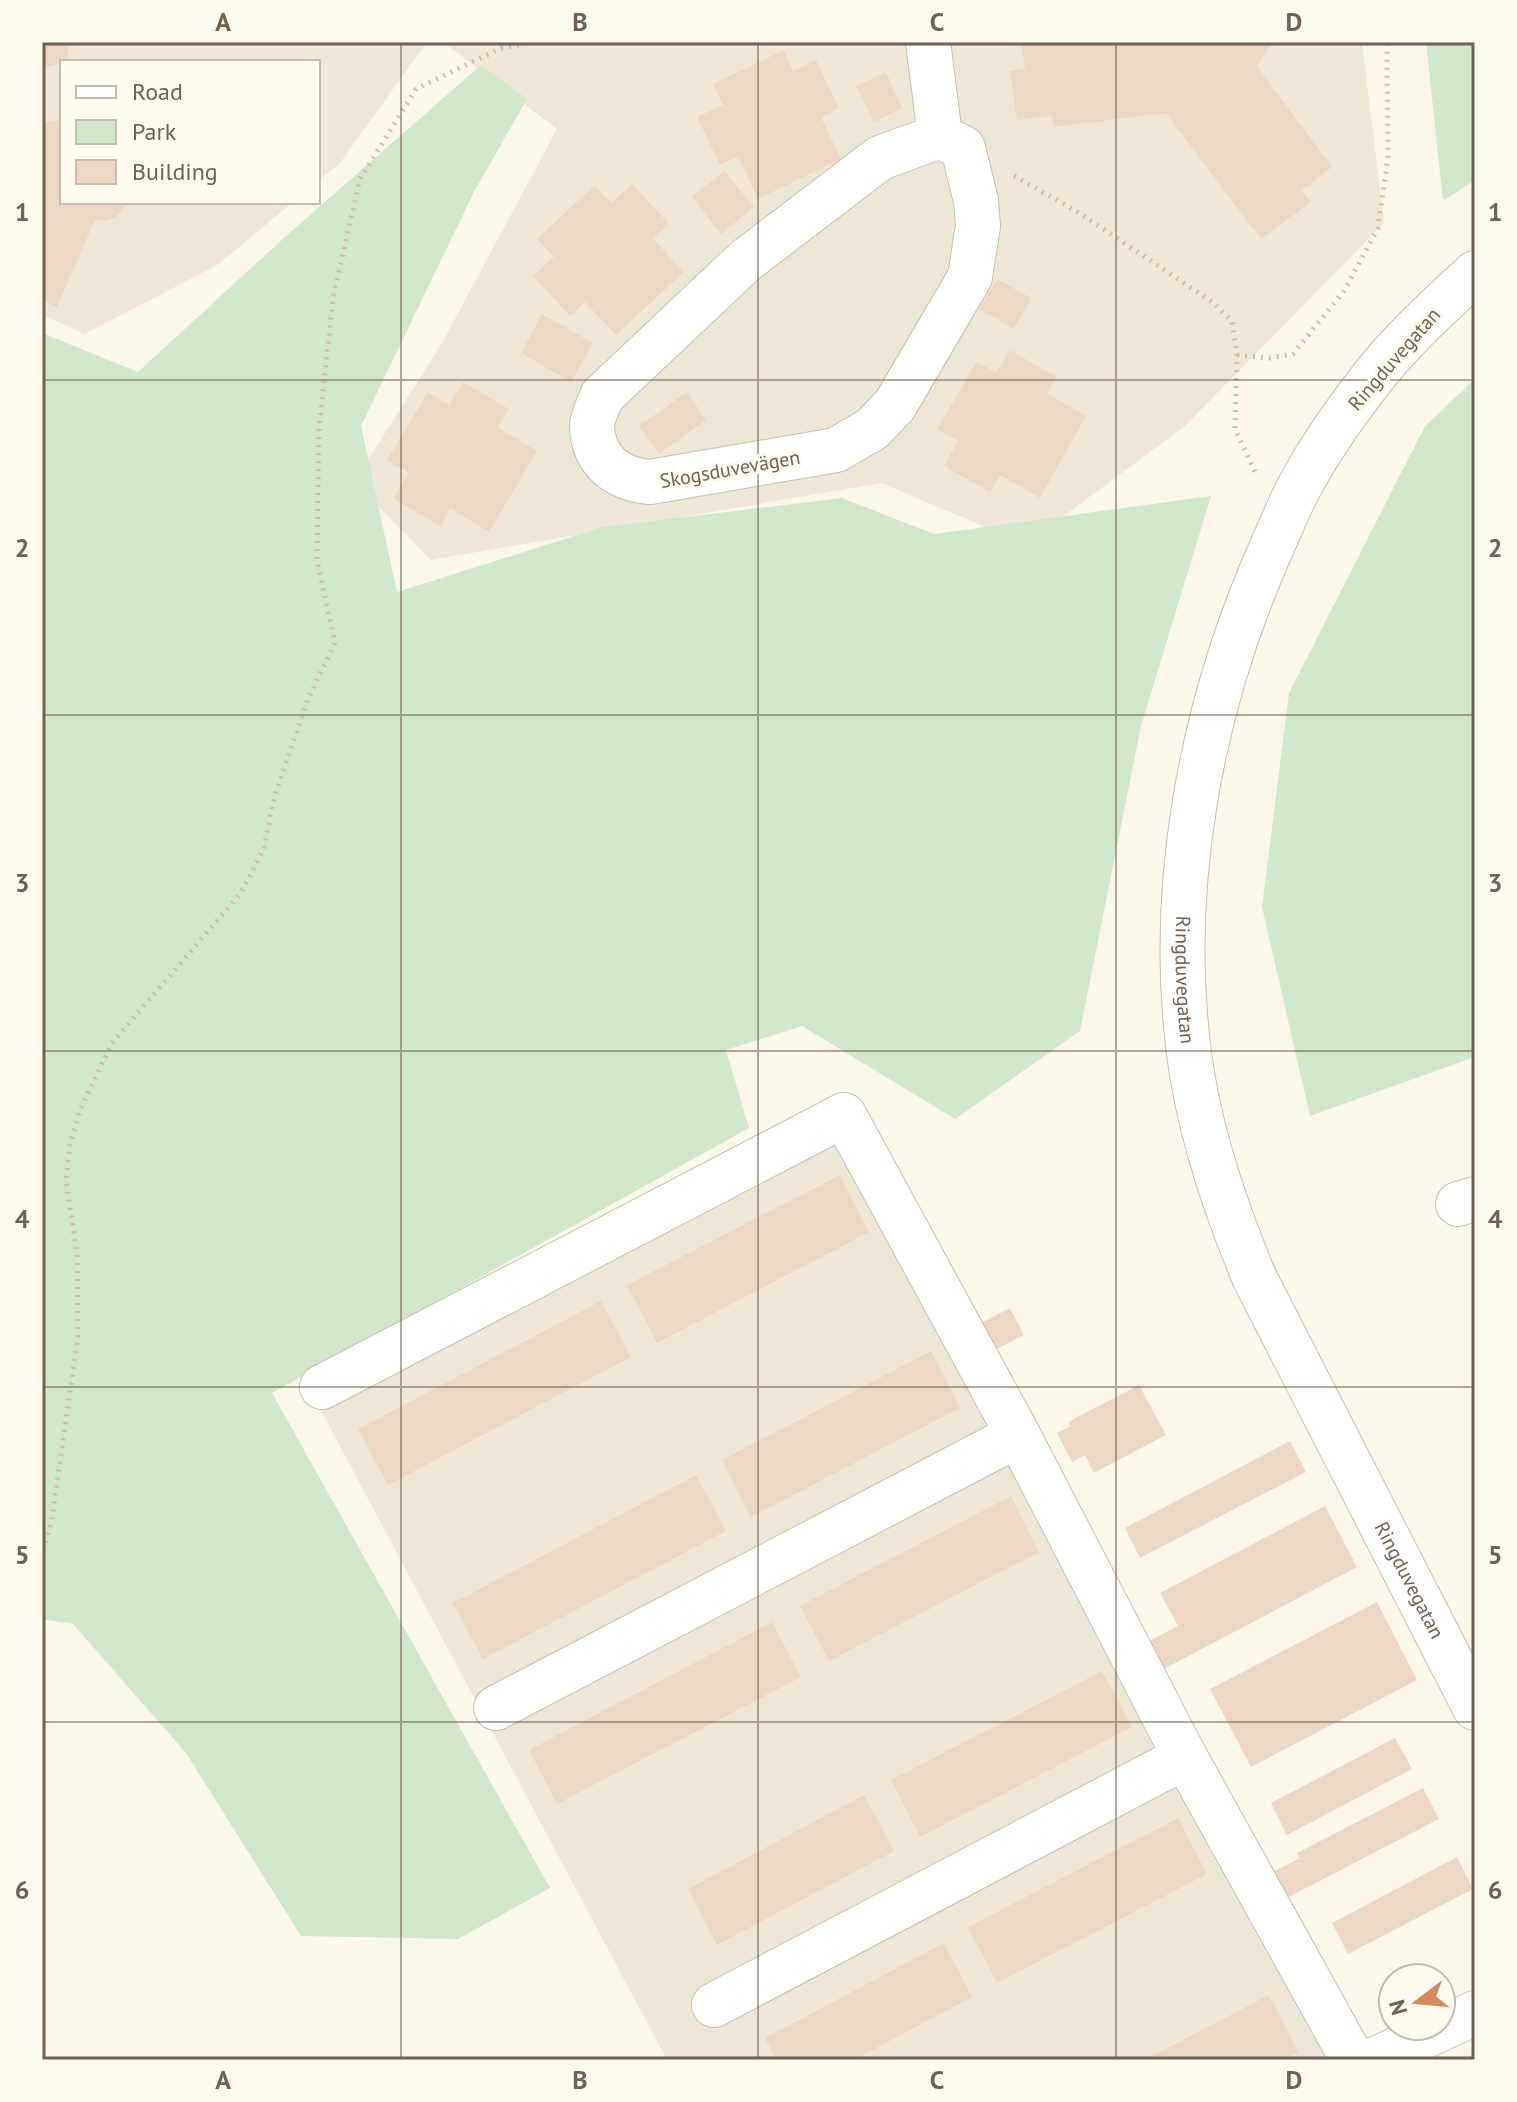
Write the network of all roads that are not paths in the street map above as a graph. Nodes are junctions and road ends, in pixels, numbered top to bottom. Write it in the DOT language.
graph roads {
  1 [pos="928,42"];
  2 [pos="951,142"];
  3 [pos="1475,273"];
  4 [pos="322,1387"];
  5 [pos="1018,1435"];
  6 [pos="496,1708"];
  7 [pos="1475,1708"];
  8 [pos="1185,1757"];
  9 [pos="714,2005"];
  10 [pos="1475,2013"];
  11 [pos="1353,2060"];
  12 [pos="1374,2060"];
  1 -- 2 [label="street, Skogsduvevägen"];
  2 -- 2 [label="street, Skogsduvevägen"];
  3 -- 7 [label="street, Ringduvegatan"];
  4 -- 5 [label="street"];
  5 -- 6 [label="street"];
  5 -- 8 [label="street"];
  8 -- 9 [label="street"];
  8 -- 11 [label="street"];
  10 -- 12 [label="street"];
}
